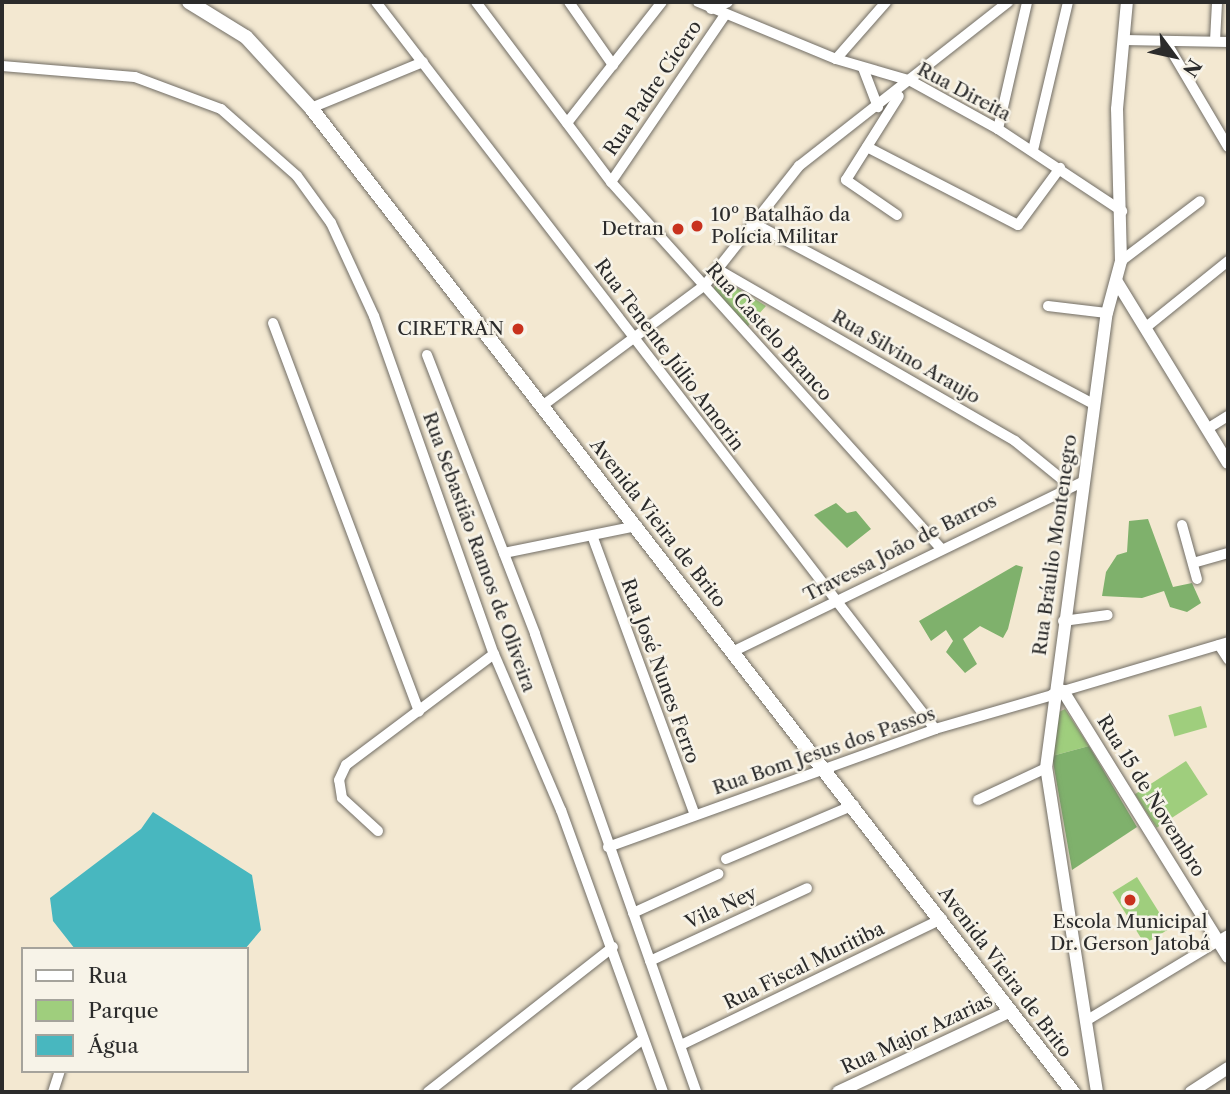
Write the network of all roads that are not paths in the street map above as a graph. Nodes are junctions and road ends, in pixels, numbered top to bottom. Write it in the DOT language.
graph roads {
  1 [pos="189,2"];
  2 [pos="376,2"];
  3 [pos="476,2"];
  4 [pos="569,2"];
  5 [pos="662,2"];
  6 [pos="698,2"];
  7 [pos="728,2"];
  8 [pos="886,2"];
  9 [pos="1007,2"];
  10 [pos="1027,2"];
  11 [pos="1068,2"];
  12 [pos="1127,2"];
  13 [pos="1217,2"];
  14 [pos="711,9"];
  15 [pos="724,15"];
  16 [pos="1124,40"];
  17 [pos="1214,41"];
  18 [pos="1166,42"];
  19 [pos="1228,42"];
  20 [pos="836,59"];
  21 [pos="424,62"];
  22 [pos="613,65"];
  23 [pos="2,66"];
  24 [pos="863,68"];
  25 [pos="911,81"];
  26 [pos="902,90"];
  27 [pos="878,107"];
  28 [pos="311,108"];
  29 [pos="567,123"];
  30 [pos="998,129"];
  31 [pos="1226,139"];
  32 [pos="867,147"];
  33 [pos="1033,150"];
  34 [pos="1060,168"];
  35 [pos="611,182"];
  36 [pos="1200,201"];
  37 [pos="1122,211"];
  38 [pos="897,215"];
  39 [pos="751,222"];
  40 [pos="1121,261"];
  41 [pos="1228,262"];
  42 [pos="719,270"];
  43 [pos="1117,282"];
  44 [pos="705,285"];
  45 [pos="1048,306"];
  46 [pos="1107,313"];
  47 [pos="273,323"];
  48 [pos="1145,328"];
  49 [pos="634,336"];
  50 [pos="427,355"];
  51 [pos="1094,404"];
  52 [pos="542,406"];
  53 [pos="1228,415"];
  54 [pos="1207,429"];
  55 [pos="1228,463"];
  56 [pos="1084,481"];
  57 [pos="1068,484"];
  58 [pos="1182,525"];
  59 [pos="637,526"];
  60 [pos="593,538"];
  61 [pos="940,548"];
  62 [pos="504,553"];
  63 [pos="1228,554"];
  64 [pos="1193,563"];
  65 [pos="1197,579"];
  66 [pos="836,599"];
  67 [pos="1108,615"];
  68 [pos="1063,621"];
  69 [pos="1224,644"];
  70 [pos="734,651"];
  71 [pos="494,654"];
  72 [pos="1228,659"];
  73 [pos="1058,693"];
  74 [pos="419,711"];
  75 [pos="935,729"];
  76 [pos="826,767"];
  77 [pos="1046,768"];
  78 [pos="978,800"];
  79 [pos="854,805"];
  80 [pos="695,815"];
  81 [pos="378,831"];
  82 [pos="608,847"];
  83 [pos="726,859"];
  84 [pos="718,874"];
  85 [pos="807,888"];
  86 [pos="633,913"];
  87 [pos="942,919"];
  88 [pos="1223,938"];
  89 [pos="613,947"];
  90 [pos="1228,957"];
  91 [pos="650,961"];
  92 [pos="1011,1011"];
  93 [pos="1089,1019"];
  94 [pos="643,1039"];
  95 [pos="681,1045"];
  96 [pos="1228,1068"];
  97 [pos="59,1073"];
  98 [pos="53,1092"];
  99 [pos="428,1092"];
  100 [pos="576,1092"];
  101 [pos="663,1092"];
  102 [pos="696,1092"];
  103 [pos="838,1092"];
  104 [pos="1073,1092"];
  105 [pos="1097,1092"];
  106 [pos="1191,1092"];
  1 -- 28 [label="main road, Avenida Vieira de Brito"];
  2 -- 21 [label="street, Rua Tenente Júlio Amorin"];
  3 -- 29 [label="street, Rua Castelo Branco"];
  4 -- 22 [label="street"];
  5 -- 22 [label="street"];
  6 -- 14 [label="street, Rua Direita"];
  7 -- 14 [label="street, Rua Padre Cícero"];
  8 -- 20 [label="street"];
  9 -- 25 [label="street"];
  10 -- 30 [label="street"];
  11 -- 33 [label="street"];
  12 -- 16 [label="street, Rua Bráulio Montenegro"];
  13 -- 17 [label="street"];
  14 -- 15 [label="street, Rua Direita"];
  15 -- 20 [label="street, Rua Direita"];
  15 -- 35 [label="street, Rua Padre Cícero"];
  16 -- 18 [label="street"];
  16 -- 37 [label="street, Rua Bráulio Montenegro"];
  17 -- 18 [label="street"];
  17 -- 19 [label="street"];
  18 -- 31 [label="street"];
  20 -- 24 [label="street, Rua Direita"];
  21 -- 28 [label="street"];
  21 -- 49 [label="street, Rua Tenente Júlio Amorin"];
  22 -- 29 [label="street"];
  23 -- 71 [label="street, Rua Sebastião Ramos de Oliveira"];
  24 -- 25 [label="street, Rua Direita"];
  24 -- 27 [label="street"];
  25 -- 26 [label="street"];
  25 -- 30 [label="street, Rua Direita"];
  26 -- 27 [label="street"];
  26 -- 32 [label="street"];
  27 -- 39 [label="street"];
  28 -- 52 [label="main road, Avenida Vieira de Brito"];
  29 -- 35 [label="street, Rua Castelo Branco"];
  30 -- 33 [label="street, Rua Direita"];
  32 -- 34 [label="street"];
  32 -- 38 [label="street"];
  33 -- 34 [label="street, Rua Direita"];
  34 -- 37 [label="street, Rua Direita"];
  35 -- 44 [label="street, Rua Castelo Branco"];
  36 -- 40 [label="street"];
  37 -- 40 [label="street, Rua Bráulio Montenegro"];
  39 -- 42 [label="street"];
  39 -- 51 [label="street"];
  40 -- 43 [label="street, Rua Bráulio Montenegro"];
  41 -- 48 [label="street"];
  42 -- 44 [label="street"];
  42 -- 57 [label="street, Rua Silvino Araujo"];
  43 -- 46 [label="street, Rua Bráulio Montenegro"];
  43 -- 48 [label="street"];
  44 -- 49 [label="street"];
  44 -- 61 [label="street, Rua Castelo Branco"];
  45 -- 46 [label="street"];
  46 -- 51 [label="street, Rua Bráulio Montenegro"];
  47 -- 74 [label="street"];
  48 -- 54 [label="street"];
  49 -- 52 [label="street"];
  49 -- 66 [label="street, Rua Tenente Júlio Amorin"];
  50 -- 62 [label="street, Rua Sebastião Ramos de Oliveira"];
  51 -- 56 [label="street, Rua Bráulio Montenegro"];
  52 -- 59 [label="main road, Avenida Vieira de Brito"];
  53 -- 54 [label="street"];
  54 -- 55 [label="street"];
  56 -- 57 [label="street, Travessa João de Barros"];
  56 -- 68 [label="street, Rua Bráulio Montenegro"];
  57 -- 61 [label="street, Travessa João de Barros"];
  58 -- 64 [label="street"];
  59 -- 60 [label="street"];
  59 -- 70 [label="main road, Avenida Vieira de Brito"];
  60 -- 62 [label="street"];
  60 -- 80 [label="street, Rua José Nunes Ferro"];
  61 -- 66 [label="street, Travessa João de Barros"];
  62 -- 82 [label="street, Rua Sebastião Ramos de Oliveira"];
  63 -- 64 [label="street"];
  64 -- 65 [label="street"];
  66 -- 70 [label="street, Travessa João de Barros"];
  66 -- 75 [label="street, Rua Tenente Júlio Amorin"];
  67 -- 68 [label="street"];
  68 -- 73 [label="street, Rua Bráulio Montenegro"];
  69 -- 72 [label="street"];
  69 -- 73 [label="street, Rua Bom Jesus dos Passos"];
  70 -- 76 [label="main road, Avenida Vieira de Brito"];
  71 -- 74 [label="street"];
  71 -- 89 [label="street, Rua Sebastião Ramos de Oliveira"];
  73 -- 75 [label="street, Rua Bom Jesus dos Passos"];
  73 -- 77 [label="street, Rua Bráulio Montenegro"];
  73 -- 88 [label="street, Rua 15 de Novembro"];
  74 -- 81 [label="street"];
  75 -- 76 [label="street, Rua Bom Jesus dos Passos"];
  76 -- 79 [label="main road, Avenida Vieira de Brito"];
  76 -- 80 [label="street, Rua Bom Jesus dos Passos"];
  77 -- 78 [label="street"];
  77 -- 93 [label="street, Rua Bráulio Montenegro"];
  79 -- 83 [label="street"];
  79 -- 87 [label="main road, Avenida Vieira de Brito"];
  80 -- 82 [label="street, Rua Bom Jesus dos Passos"];
  82 -- 86 [label="street, Rua Sebastião Ramos de Oliveira"];
  84 -- 86 [label="street"];
  85 -- 91 [label="street, Vila Ney"];
  86 -- 91 [label="street, Rua Sebastião Ramos de Oliveira"];
  87 -- 92 [label="main road, Avenida Vieira de Brito"];
  87 -- 95 [label="street, Rua Fiscal Muritiba"];
  88 -- 90 [label="street, Rua 15 de Novembro"];
  88 -- 93 [label="street"];
  89 -- 94 [label="street, Rua Sebastião Ramos de Oliveira"];
  89 -- 99 [label="street"];
  91 -- 95 [label="street, Rua Sebastião Ramos de Oliveira"];
  92 -- 103 [label="street, Rua Major Azarias"];
  92 -- 104 [label="main road, Avenida Vieira de Brito"];
  93 -- 105 [label="street, Rua Bráulio Montenegro"];
  94 -- 100 [label="street"];
  94 -- 101 [label="street, Rua Sebastião Ramos de Oliveira"];
  95 -- 102 [label="street, Rua Sebastião Ramos de Oliveira"];
  96 -- 106 [label="street"];
  97 -- 98 [label="street"];
}
